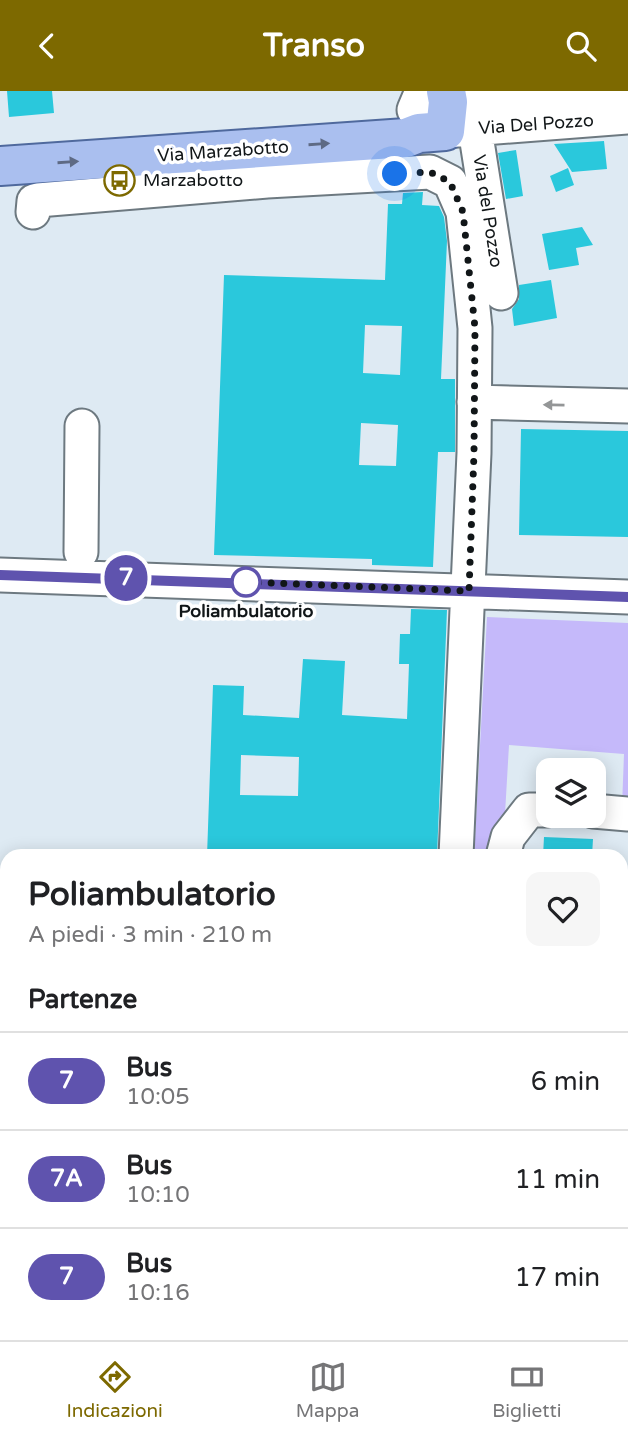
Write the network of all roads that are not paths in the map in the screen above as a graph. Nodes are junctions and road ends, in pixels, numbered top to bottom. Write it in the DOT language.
graph roads {
  1 [pos="628,91"];
  2 [pos="442,109"];
  3 [pos="628,117"];
  4 [pos="0,166"];
  5 [pos="33,212"];
  6 [pos="501,293"];
  7 [pos="474,402"];
  8 [pos="625,406"];
  9 [pos="82,426"];
  10 [pos="81,552"];
  11 [pos="0,575"];
  12 [pos="469,591"];
  13 [pos="628,597"];
  14 [pos="536,810"];
  15 [pos="606,812"];
  16 [pos="628,814"];
  17 [pos="456,849"];
  18 [pos="505,849"];
  1 -- 2 [label="street, Via Del Pozzo"];
  2 -- 3 [label="street, Via Del Pozzo"];
  4 -- 2 [label="main road, Via Marzabotto, one-way"];
  2 -- 6 [label="street, Via del Pozzo"];
  5 -- 7 [label="street"];
  8 -- 7 [label="street, one-way"];
  7 -- 12 [label="street"];
  9 -- 10 [label="street"];
  11 -- 12 [label="street"];
  12 -- 13 [label="street"];
  12 -- 17 [label="street"];
  14 -- 18 [label="street"];
  15 -- 16 [label="street"];
}
